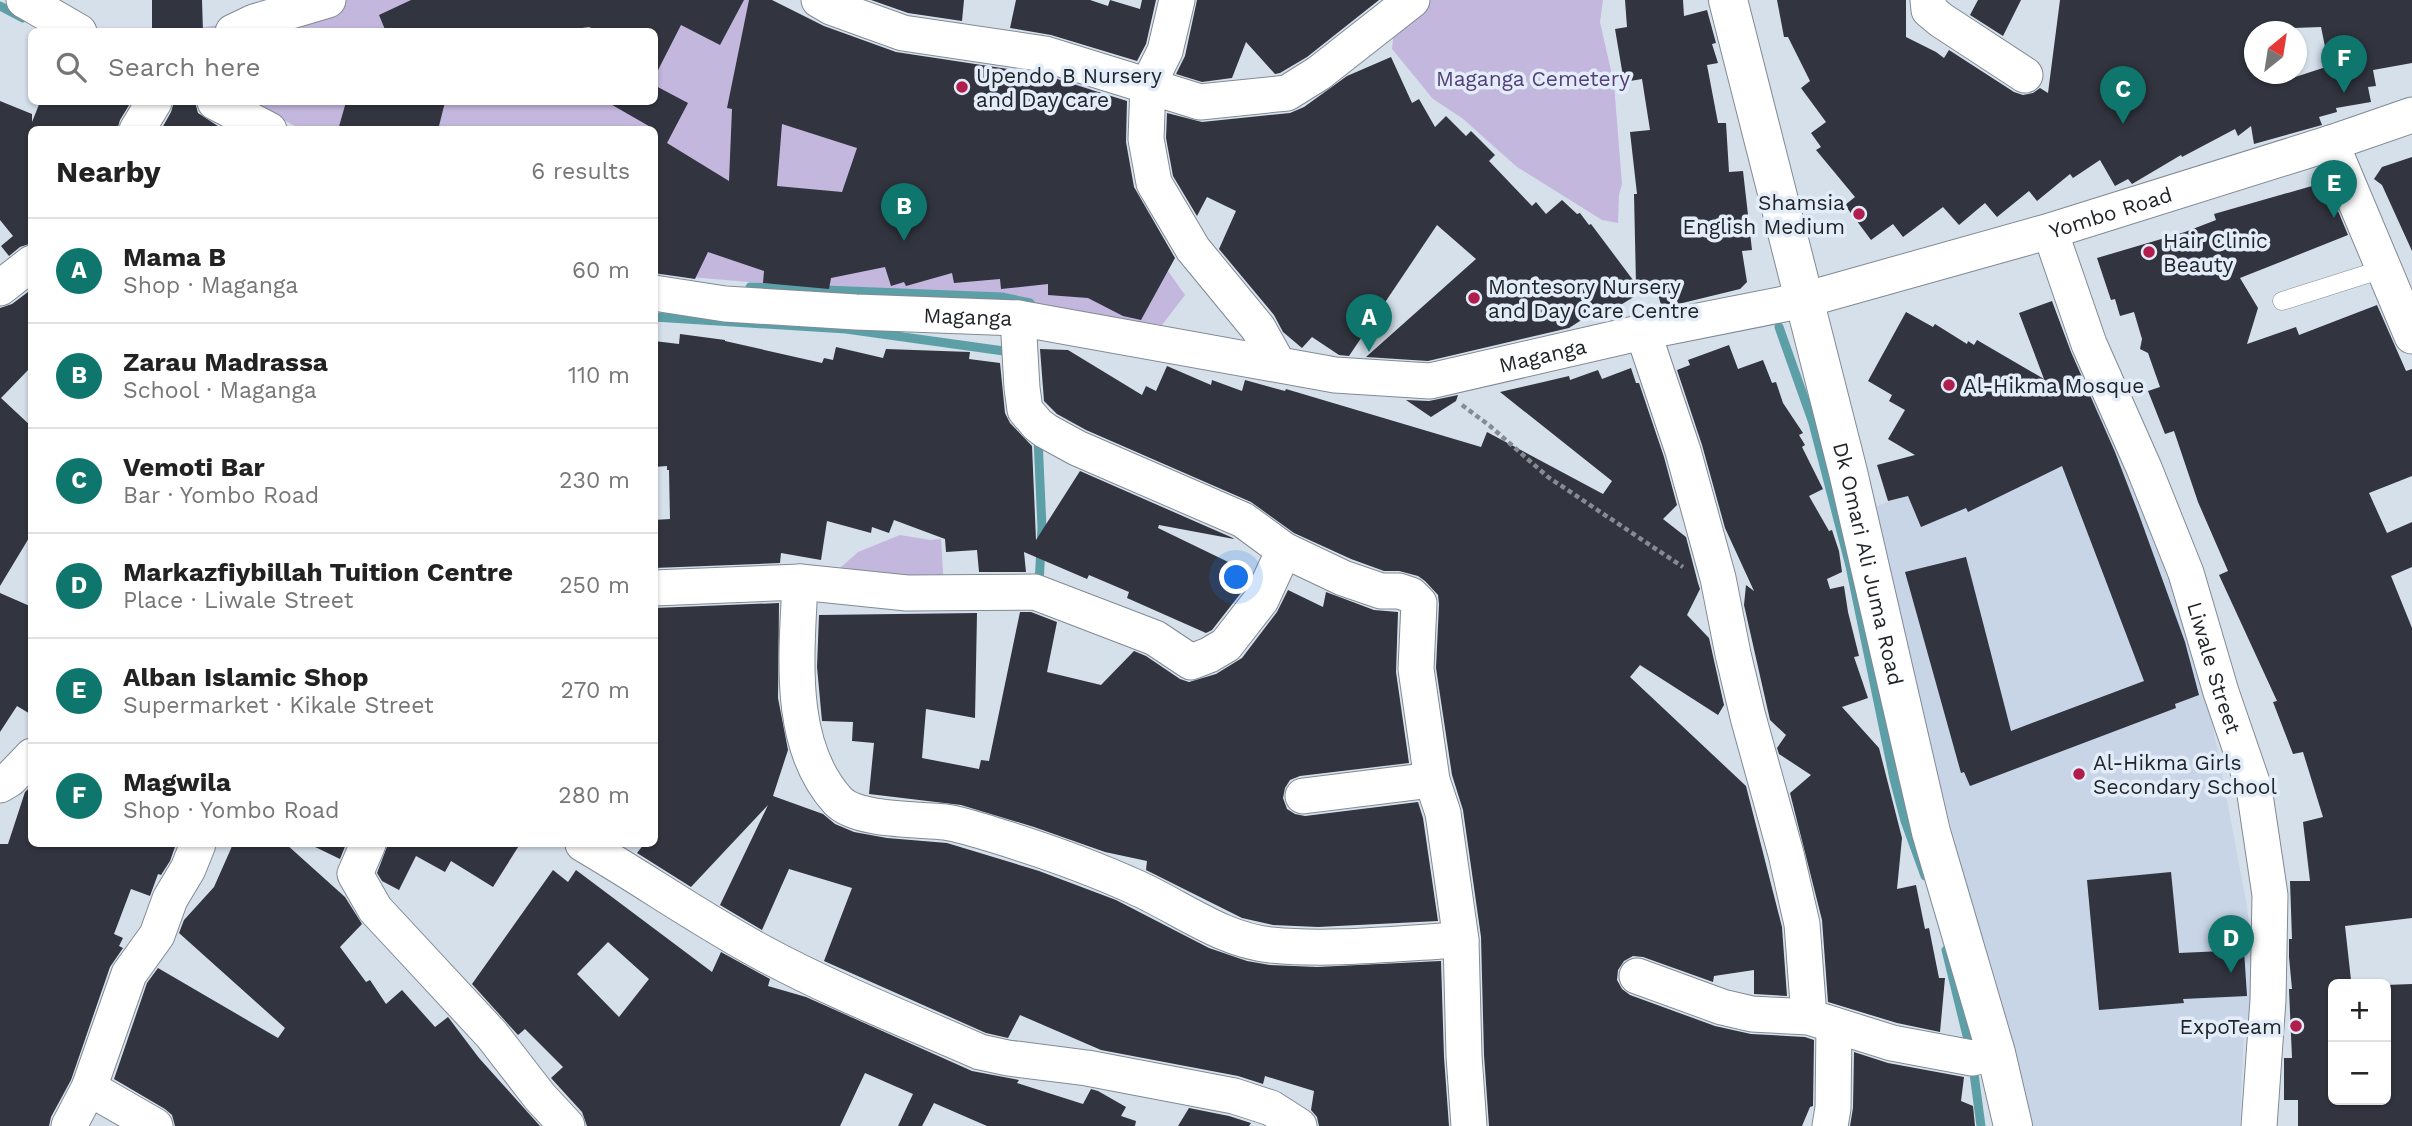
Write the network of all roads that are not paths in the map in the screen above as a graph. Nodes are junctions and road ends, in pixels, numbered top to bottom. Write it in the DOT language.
graph roads {
  1 [pos="24,0"];
  2 [pos="328,0"];
  3 [pos="819,0"];
  4 [pos="1177,0"];
  5 [pos="1412,0"];
  6 [pos="1728,0"];
  7 [pos="1928,0"];
  8 [pos="72,28"];
  9 [pos="241,28"];
  10 [pos="2025,75"];
  11 [pos="1148,85"];
  12 [pos="152,105"];
  13 [pos="221,105"];
  14 [pos="2412,115"];
  15 [pos="139,126"];
  16 [pos="261,126"];
  17 [pos="2331,143"];
  18 [pos="2050,232"];
  19 [pos="28,266"];
  20 [pos="2383,269"];
  21 [pos="0,288"];
  22 [pos="658,294"];
  23 [pos="1804,300"];
  24 [pos="2282,301"];
  25 [pos="1018,318"];
  26 [pos="1643,332"];
  27 [pos="2412,336"];
  28 [pos="1278,364"];
  29 [pos="1284,550"];
  30 [pos="800,582"];
  31 [pos="658,588"];
  32 [pos="28,759"];
  33 [pos="1432,780"];
  34 [pos="0,785"];
  35 [pos="1303,796"];
  36 [pos="197,847"];
  37 [pos="367,847"];
  38 [pos="588,847"];
  39 [pos="1461,940"];
  40 [pos="1637,976"];
  41 [pos="1822,1021"];
  42 [pos="1996,1053"];
  43 [pos="89,1088"];
  44 [pos="69,1126"];
  45 [pos="155,1126"];
  46 [pos="567,1126"];
  47 [pos="1299,1126"];
  48 [pos="1469,1126"];
  49 [pos="1830,1126"];
  50 [pos="2013,1126"];
  51 [pos="2259,1126"];
  1 -- 8 [label="street"];
  2 -- 9 [label="street"];
  3 -- 11 [label="street"];
  4 -- 11 [label="street"];
  5 -- 11 [label="street"];
  6 -- 23 [label="street, Dk Omari Ali Juma Road"];
  7 -- 10 [label="street"];
  11 -- 28 [label="street"];
  12 -- 15 [label="street"];
  13 -- 16 [label="street"];
  14 -- 17 [label="street, Yombo Road"];
  17 -- 18 [label="street, Yombo Road"];
  17 -- 20 [label="street"];
  18 -- 23 [label="street, Yombo Road"];
  18 -- 51 [label="street, Liwale Street"];
  19 -- 21 [label="street"];
  20 -- 24 [label="lane"];
  20 -- 27 [label="street"];
  22 -- 25 [label="street, Maganga"];
  23 -- 26 [label="street, Maganga"];
  23 -- 42 [label="street, Dk Omari Ali Juma Road"];
  25 -- 28 [label="street, Maganga"];
  25 -- 29 [label="street"];
  26 -- 28 [label="street, Maganga"];
  26 -- 41 [label="street"];
  29 -- 30 [label="street"];
  29 -- 33 [label="street"];
  30 -- 31 [label="street"];
  30 -- 39 [label="street"];
  32 -- 34 [label="street"];
  33 -- 35 [label="street"];
  33 -- 39 [label="street"];
  36 -- 43 [label="street"];
  37 -- 46 [label="street"];
  38 -- 47 [label="street"];
  39 -- 48 [label="street"];
  40 -- 41 [label="street"];
  41 -- 42 [label="street"];
  41 -- 49 [label="street"];
  42 -- 50 [label="street, Dk Omari Ali Juma Road"];
  43 -- 44 [label="street"];
  43 -- 45 [label="street"];
}
